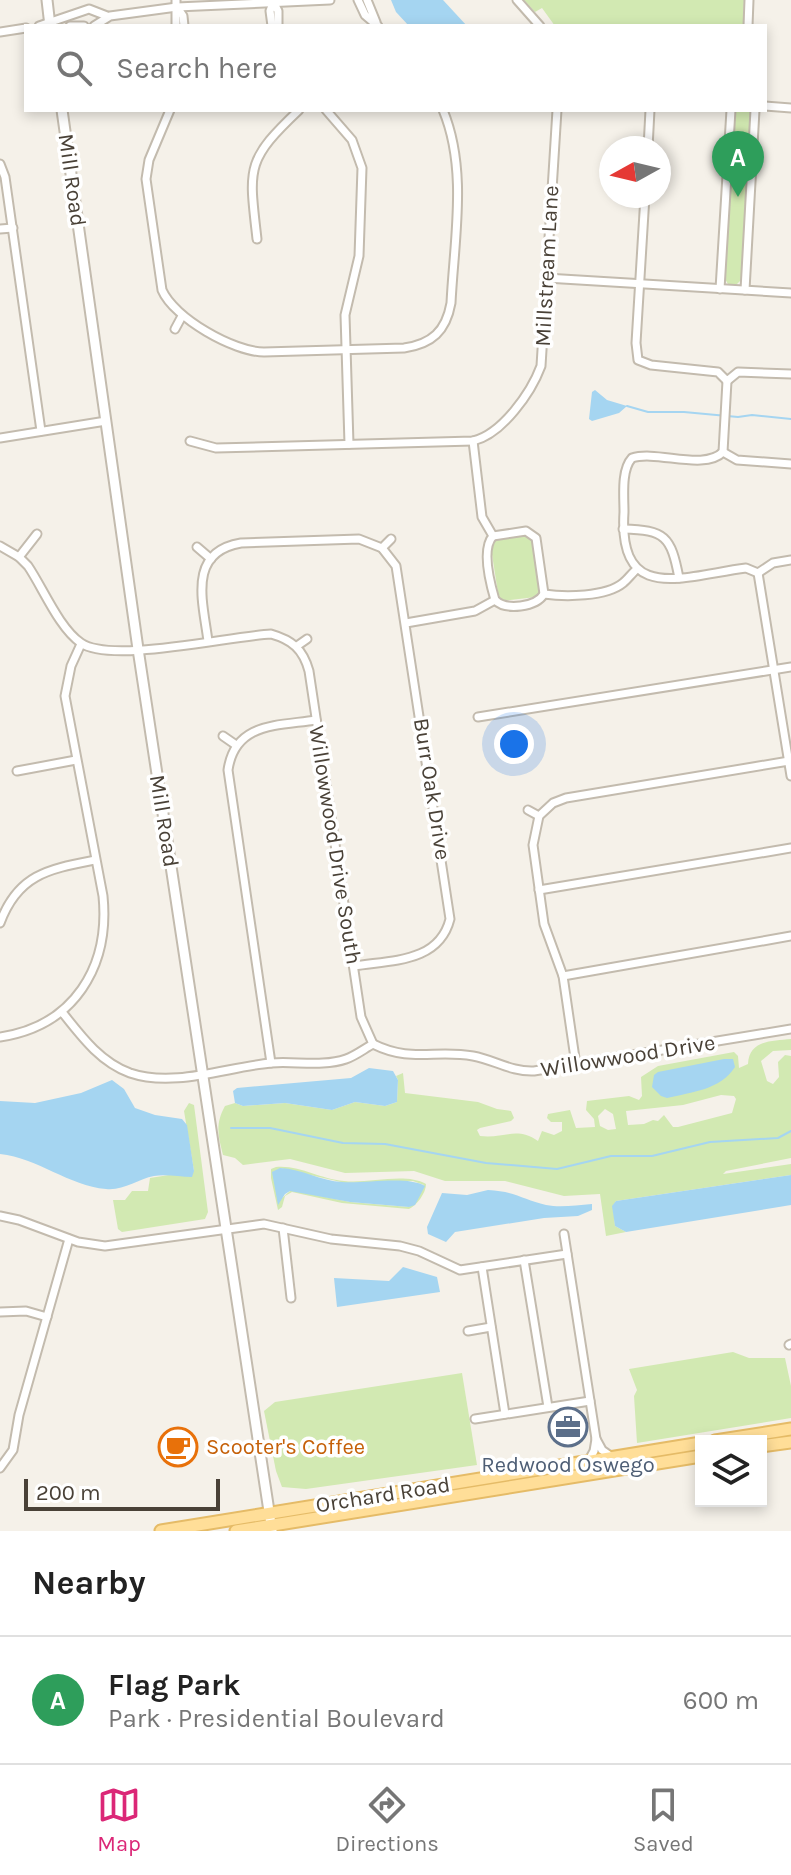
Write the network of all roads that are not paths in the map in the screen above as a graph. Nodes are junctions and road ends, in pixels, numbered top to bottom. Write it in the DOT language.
graph roads {
  1 [pos="47,0"];
  2 [pos="330,0"];
  3 [pos="358,0"];
  4 [pos="367,0"];
  5 [pos="517,0"];
  6 [pos="749,0"];
  7 [pos="274,1"];
  8 [pos="177,3"];
  9 [pos="110,16"];
  10 [pos="51,24"];
  11 [pos="52,24"];
  12 [pos="97,24"];
  13 [pos="176,24"];
  14 [pos="184,24"];
  15 [pos="272,24"];
  16 [pos="278,24"];
  17 [pos="376,24"];
  18 [pos="377,24"];
  19 [pos="538,24"];
  20 [pos="748,24"];
  21 [pos="24,28"];
  22 [pos="0,32"];
  23 [pos="767,106"];
  24 [pos="791,108"];
  25 [pos="62,112"];
  26 [pos="169,112"];
  27 [pos="297,112"];
  28 [pos="328,112"];
  29 [pos="444,112"];
  30 [pos="557,112"];
  31 [pos="650,112"];
  32 [pos="731,112"];
  33 [pos="755,112"];
  34 [pos="649,136"];
  35 [pos="0,164"];
  36 [pos="644,208"];
  37 [pos="13,228"];
  38 [pos="0,229"];
  39 [pos="257,239"];
  40 [pos="546,278"];
  41 [pos="640,283"];
  42 [pos="720,289"];
  43 [pos="745,290"];
  44 [pos="791,293"];
  45 [pos="182,316"];
  46 [pos="175,329"];
  47 [pos="346,350"];
  48 [pos="791,374"];
  49 [pos="727,381"];
  50 [pos="106,421"];
  51 [pos="41,431"];
  52 [pos="0,438"];
  53 [pos="190,441"];
  54 [pos="473,441"];
  55 [pos="349,444"];
  56 [pos="723,452"];
  57 [pos="791,464"];
  58 [pos="623,529"];
  59 [pos="37,534"];
  60 [pos="493,536"];
  61 [pos="391,539"];
  62 [pos="0,546"];
  63 [pos="197,547"];
  64 [pos="382,548"];
  65 [pos="19,557"];
  66 [pos="211,559"];
  67 [pos="791,560"];
  68 [pos="637,569"];
  69 [pos="758,573"];
  70 [pos="679,578"];
  71 [pos="544,594"];
  72 [pos="495,600"];
  73 [pos="406,623"];
  74 [pos="307,639"];
  75 [pos="208,641"];
  76 [pos="81,644"];
  77 [pos="297,646"];
  78 [pos="138,649"];
  79 [pos="791,667"];
  80 [pos="775,670"];
  81 [pos="478,717"];
  82 [pos="316,720"];
  83 [pos="223,736"];
  84 [pos="236,745"];
  85 [pos="76,760"];
  86 [pos="789,761"];
  87 [pos="17,771"];
  88 [pos="791,776"];
  89 [pos="528,810"];
  90 [pos="539,816"];
  91 [pos="791,848"];
  92 [pos="95,860"];
  93 [pos="539,890"];
  94 [pos="0,923"];
  95 [pos="791,936"];
  96 [pos="354,966"];
  97 [pos="563,976"];
  98 [pos="62,1012"];
  99 [pos="791,1029"];
  100 [pos="0,1037"];
  101 [pos="373,1044"];
  102 [pos="271,1063"];
  103 [pos="576,1065"];
  104 [pos="201,1073"];
  105 [pos="0,1216"];
  106 [pos="283,1228"];
  107 [pos="225,1230"];
  108 [pos="564,1234"];
  109 [pos="69,1239"];
  110 [pos="567,1254"];
  111 [pos="524,1260"];
  112 [pos="482,1267"];
  113 [pos="291,1298"];
  114 [pos="0,1312"];
  115 [pos="47,1317"];
  116 [pos="491,1327"];
  117 [pos="468,1331"];
  118 [pos="590,1401"];
  119 [pos="548,1407"];
  120 [pos="505,1414"];
  121 [pos="475,1419"];
  122 [pos="791,1429"];
  123 [pos="753,1435"];
  124 [pos="596,1439"];
  125 [pos="791,1442"];
  126 [pos="695,1444"];
  127 [pos="767,1445"];
  128 [pos="615,1457"];
  129 [pos="695,1457"];
  130 [pos="587,1462"];
  131 [pos="0,1468"];
  132 [pos="271,1523"];
  133 [pos="161,1531"];
  134 [pos="236,1531"];
  1 -- 10 [label="street"];
  2 -- 7 [label="street"];
  3 -- 17 [label="street"];
  4 -- 18 [label="street"];
  5 -- 19 [label="street"];
  6 -- 20 [label="street"];
  7 -- 8 [label="street"];
  7 -- 15 [label="street"];
  7 -- 16 [label="street"];
  8 -- 9 [label="street"];
  8 -- 13 [label="street"];
  8 -- 14 [label="street"];
  9 -- 11 [label="street"];
  9 -- 12 [label="street"];
  21 -- 22 [label="street"];
  23 -- 24 [label="street"];
  25 -- 50 [label="street, Mill Road"];
  26 -- 45 [label="street"];
  27 -- 39 [label="street"];
  28 -- 47 [label="street"];
  29 -- 47 [label="street"];
  30 -- 40 [label="street, Millstream Lane"];
  31 -- 34 [label="street"];
  32 -- 42 [label="street"];
  33 -- 43 [label="street"];
  35 -- 37 [label="street"];
  36 -- 41 [label="street"];
  37 -- 38 [label="street"];
  37 -- 51 [label="street"];
  40 -- 41 [label="street"];
  40 -- 54 [label="street, Millstream Lane"];
  41 -- 42 [label="street"];
  41 -- 49 [label="street"];
  42 -- 43 [label="street"];
  43 -- 44 [label="street"];
  45 -- 46 [label="street"];
  45 -- 47 [label="street"];
  47 -- 55 [label="street"];
  48 -- 49 [label="street"];
  49 -- 56 [label="street"];
  50 -- 51 [label="street"];
  50 -- 78 [label="street, Mill Road"];
  51 -- 52 [label="street"];
  53 -- 55 [label="street"];
  54 -- 55 [label="street"];
  54 -- 60 [label="street"];
  56 -- 57 [label="street"];
  56 -- 58 [label="street"];
  58 -- 68 [label="street"];
  58 -- 70 [label="street"];
  59 -- 65 [label="street"];
  60 -- 71 [label="street"];
  60 -- 72 [label="street"];
  61 -- 64 [label="street"];
  62 -- 65 [label="street"];
  63 -- 66 [label="street"];
  64 -- 66 [label="street"];
  64 -- 73 [label="street, Burr Oak Drive"];
  65 -- 76 [label="street"];
  66 -- 75 [label="street"];
  67 -- 69 [label="street"];
  68 -- 70 [label="street"];
  68 -- 71 [label="street"];
  69 -- 70 [label="street"];
  69 -- 80 [label="street"];
  71 -- 72 [label="street"];
  72 -- 73 [label="street"];
  73 -- 96 [label="street, Burr Oak Drive"];
  74 -- 77 [label="street"];
  75 -- 77 [label="street"];
  75 -- 78 [label="street"];
  76 -- 78 [label="street"];
  76 -- 85 [label="street"];
  77 -- 82 [label="street, Willowwood Drive South"];
  78 -- 104 [label="street, Mill Road"];
  79 -- 80 [label="street"];
  80 -- 81 [label="street"];
  80 -- 86 [label="street"];
  82 -- 84 [label="street"];
  82 -- 96 [label="street, Willowwood Drive South"];
  83 -- 84 [label="street"];
  84 -- 102 [label="street"];
  85 -- 87 [label="street"];
  85 -- 92 [label="street"];
  86 -- 88 [label="street"];
  86 -- 90 [label="street"];
  89 -- 90 [label="street"];
  90 -- 93 [label="street"];
  91 -- 93 [label="street"];
  92 -- 94 [label="street"];
  92 -- 98 [label="street"];
  93 -- 97 [label="street"];
  95 -- 97 [label="street"];
  96 -- 101 [label="street, Willowwood Drive South"];
  97 -- 103 [label="street"];
  98 -- 100 [label="street"];
  98 -- 104 [label="street"];
  99 -- 103 [label="street, Willowwood Drive"];
  101 -- 102 [label="street"];
  101 -- 103 [label="street, Willowwood Drive"];
  102 -- 104 [label="street"];
  104 -- 107 [label="street, Mill Road"];
  105 -- 109 [label="street"];
  106 -- 107 [label="street"];
  106 -- 112 [label="street"];
  106 -- 113 [label="street"];
  107 -- 109 [label="street"];
  107 -- 132 [label="street, Mill Road"];
  108 -- 110 [label="street"];
  109 -- 115 [label="street"];
  110 -- 111 [label="street"];
  110 -- 118 [label="street"];
  111 -- 112 [label="street"];
  111 -- 119 [label="street"];
  112 -- 116 [label="street"];
  114 -- 115 [label="street"];
  115 -- 131 [label="street"];
  116 -- 117 [label="street"];
  116 -- 120 [label="street"];
  118 -- 119 [label="street"];
  118 -- 124 [label="street"];
  119 -- 120 [label="street"];
  120 -- 121 [label="street"];
  122 -- 123 [label="main road"];
  124 -- 128 [label="street"];
  124 -- 130 [label="street"];
  125 -- 127 [label="main road"];
  126 -- 128 [label="main road, Orchard Road"];
  128 -- 130 [label="main road, Orchard Road"];
  129 -- 132 [label="main road, Orchard Road"];
  130 -- 132 [label="main road, Orchard Road"];
  132 -- 133 [label="main road, Orchard Road"];
  132 -- 134 [label="main road, Orchard Road"];
}
